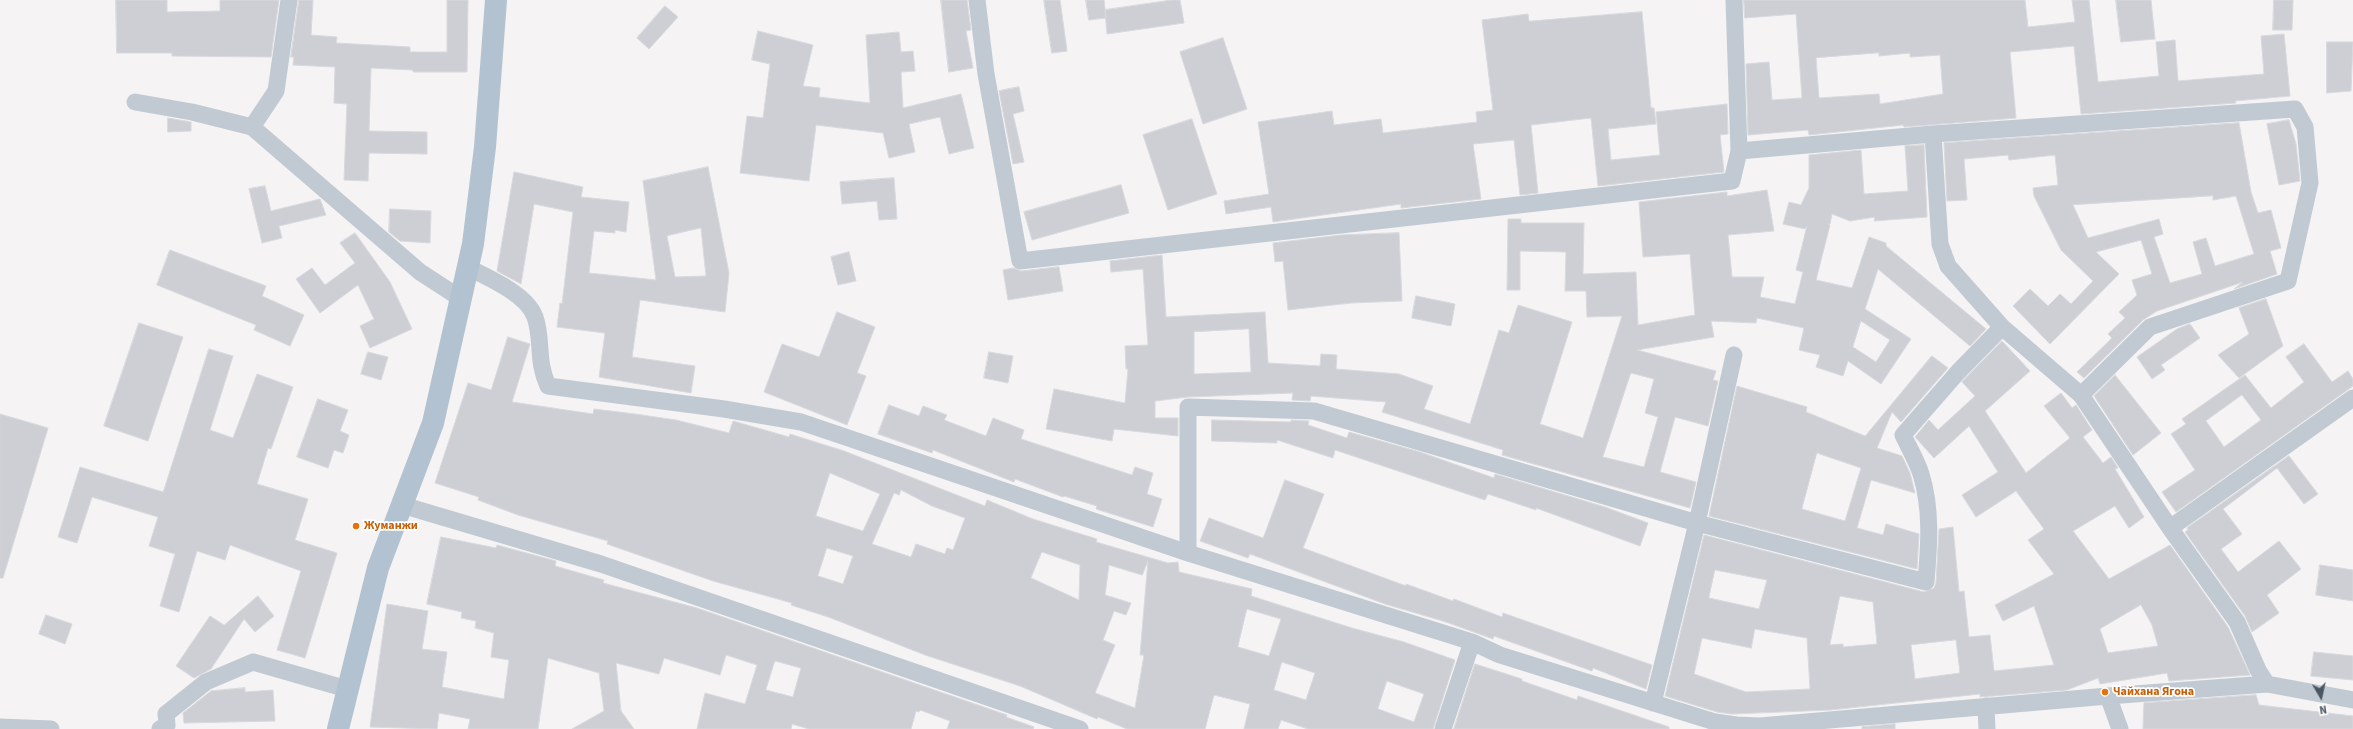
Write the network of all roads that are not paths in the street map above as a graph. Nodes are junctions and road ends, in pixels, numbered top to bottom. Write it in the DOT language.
graph roads {
  1 [pos="289,0"];
  2 [pos="496,0"];
  3 [pos="977,0"];
  4 [pos="1734,0"];
  5 [pos="135,102"];
  6 [pos="252,127"];
  7 [pos="1933,134"];
  8 [pos="1739,151"];
  9 [pos="467,268"];
  10 [pos="460,298"];
  11 [pos="2002,327"];
  12 [pos="1734,355"];
  13 [pos="2081,395"];
  14 [pos="2353,398"];
  15 [pos="402,505"];
  16 [pos="1697,523"];
  17 [pos="2170,528"];
  18 [pos="1188,553"];
  19 [pos="1472,642"];
  20 [pos="2267,684"];
  21 [pos="347,689"];
  22 [pos="2108,696"];
  23 [pos="2353,700"];
  24 [pos="1653,703"];
  25 [pos="1986,706"];
  26 [pos="0,727"];
  27 [pos="51,729"];
  28 [pos="160,729"];
  29 [pos="338,729"];
  30 [pos="1080,729"];
  31 [pos="1443,729"];
  32 [pos="1987,729"];
  33 [pos="2120,729"];
  1 -- 6 [label="street"];
  2 -- 9 [label="main road"];
  3 -- 8 [label="street"];
  4 -- 8 [label="street"];
  5 -- 6 [label="street"];
  6 -- 10 [label="street"];
  7 -- 8 [label="street"];
  7 -- 11 [label="street"];
  7 -- 13 [label="street"];
  9 -- 10 [label="main road"];
  9 -- 18 [label="street"];
  10 -- 15 [label="main road"];
  11 -- 13 [label="street"];
  11 -- 16 [label="street"];
  12 -- 16 [label="street"];
  13 -- 17 [label="street"];
  14 -- 17 [label="street"];
  15 -- 21 [label="main road"];
  15 -- 30 [label="street"];
  16 -- 18 [label="street"];
  16 -- 24 [label="street"];
  17 -- 20 [label="street"];
  18 -- 19 [label="street"];
  19 -- 24 [label="street"];
  19 -- 31 [label="street"];
  20 -- 22 [label="street"];
  20 -- 23 [label="street"];
  21 -- 28 [label="street"];
  21 -- 29 [label="main road"];
  22 -- 25 [label="street"];
  22 -- 33 [label="street"];
  24 -- 25 [label="street"];
  25 -- 32 [label="street"];
  26 -- 27 [label="street"];
}
